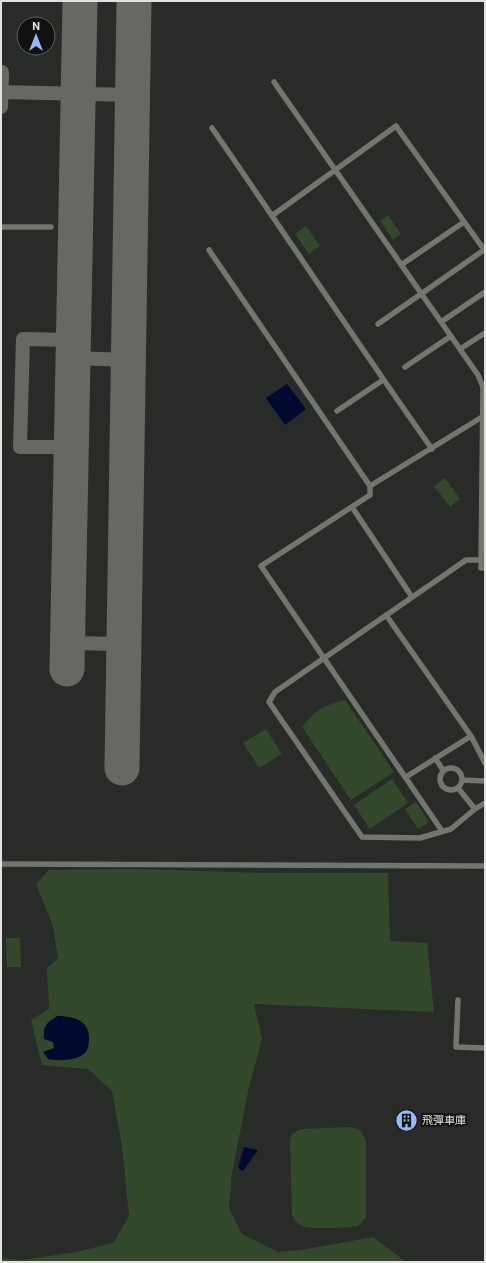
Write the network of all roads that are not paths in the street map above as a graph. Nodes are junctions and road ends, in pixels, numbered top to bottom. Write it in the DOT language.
graph roads {
  1 [pos="274,82"];
  2 [pos="212,128"];
  3 [pos="336,170"];
  4 [pos="273,215"];
  5 [pos="464,222"];
  6 [pos="1,227"];
  7 [pos="51,228"];
  8 [pos="209,250"];
  9 [pos="485,250"];
  10 [pos="401,265"];
  11 [pos="485,292"];
  12 [pos="421,293"];
  13 [pos="441,322"];
  14 [pos="378,324"];
  15 [pos="485,333"];
  16 [pos="451,336"];
  17 [pos="460,349"];
  18 [pos="405,367"];
  19 [pos="383,380"];
  20 [pos="337,411"];
  21 [pos="482,417"];
  22 [pos="432,449"];
  23 [pos="370,486"];
  24 [pos="352,507"];
  25 [pos="481,560"];
  26 [pos="485,568"];
  27 [pos="412,597"];
  28 [pos="386,615"];
  29 [pos="324,658"];
  30 [pos="471,736"];
  31 [pos="435,758"];
  32 [pos="485,763"];
  33 [pos="443,770"];
  34 [pos="406,777"];
  35 [pos="462,780"];
  36 [pos="485,781"];
  37 [pos="458,788"];
  38 [pos="485,803"];
  39 [pos="475,809"];
  40 [pos="442,831"];
  41 [pos="1,864"];
  42 [pos="485,866"];
  43 [pos="458,1000"];
  44 [pos="484,1048"];
  1 -- 3 [label="street"];
  2 -- 4 [label="street"];
  3 -- 4 [label="street"];
  3 -- 5 [label="street"];
  3 -- 10 [label="street"];
  4 -- 19 [label="street"];
  5 -- 9 [label="street"];
  5 -- 10 [label="street"];
  6 -- 7 [label="street"];
  8 -- 23 [label="street"];
  9 -- 12 [label="street"];
  10 -- 12 [label="street"];
  11 -- 13 [label="street"];
  12 -- 13 [label="street"];
  12 -- 14 [label="street"];
  13 -- 16 [label="street"];
  15 -- 17 [label="street"];
  16 -- 17 [label="street"];
  16 -- 18 [label="street"];
  17 -- 21 [label="street"];
  19 -- 20 [label="street"];
  19 -- 22 [label="street"];
  21 -- 22 [label="street"];
  21 -- 25 [label="street"];
  22 -- 23 [label="street"];
  23 -- 24 [label="street"];
  24 -- 27 [label="street"];
  24 -- 29 [label="street"];
  25 -- 26 [label="street"];
  25 -- 27 [label="street"];
  27 -- 28 [label="street"];
  28 -- 29 [label="street"];
  28 -- 30 [label="street"];
  29 -- 34 [label="street"];
  29 -- 40 [label="street"];
  30 -- 31 [label="street"];
  30 -- 32 [label="street"];
  31 -- 33 [label="street"];
  31 -- 34 [label="street"];
  33 -- 35 [label="street"];
  33 -- 37 [label="street"];
  34 -- 40 [label="street"];
  35 -- 36 [label="street"];
  35 -- 37 [label="street"];
  37 -- 39 [label="street"];
  38 -- 39 [label="street"];
  39 -- 40 [label="street"];
  41 -- 42 [label="street"];
  43 -- 44 [label="street"];
}
